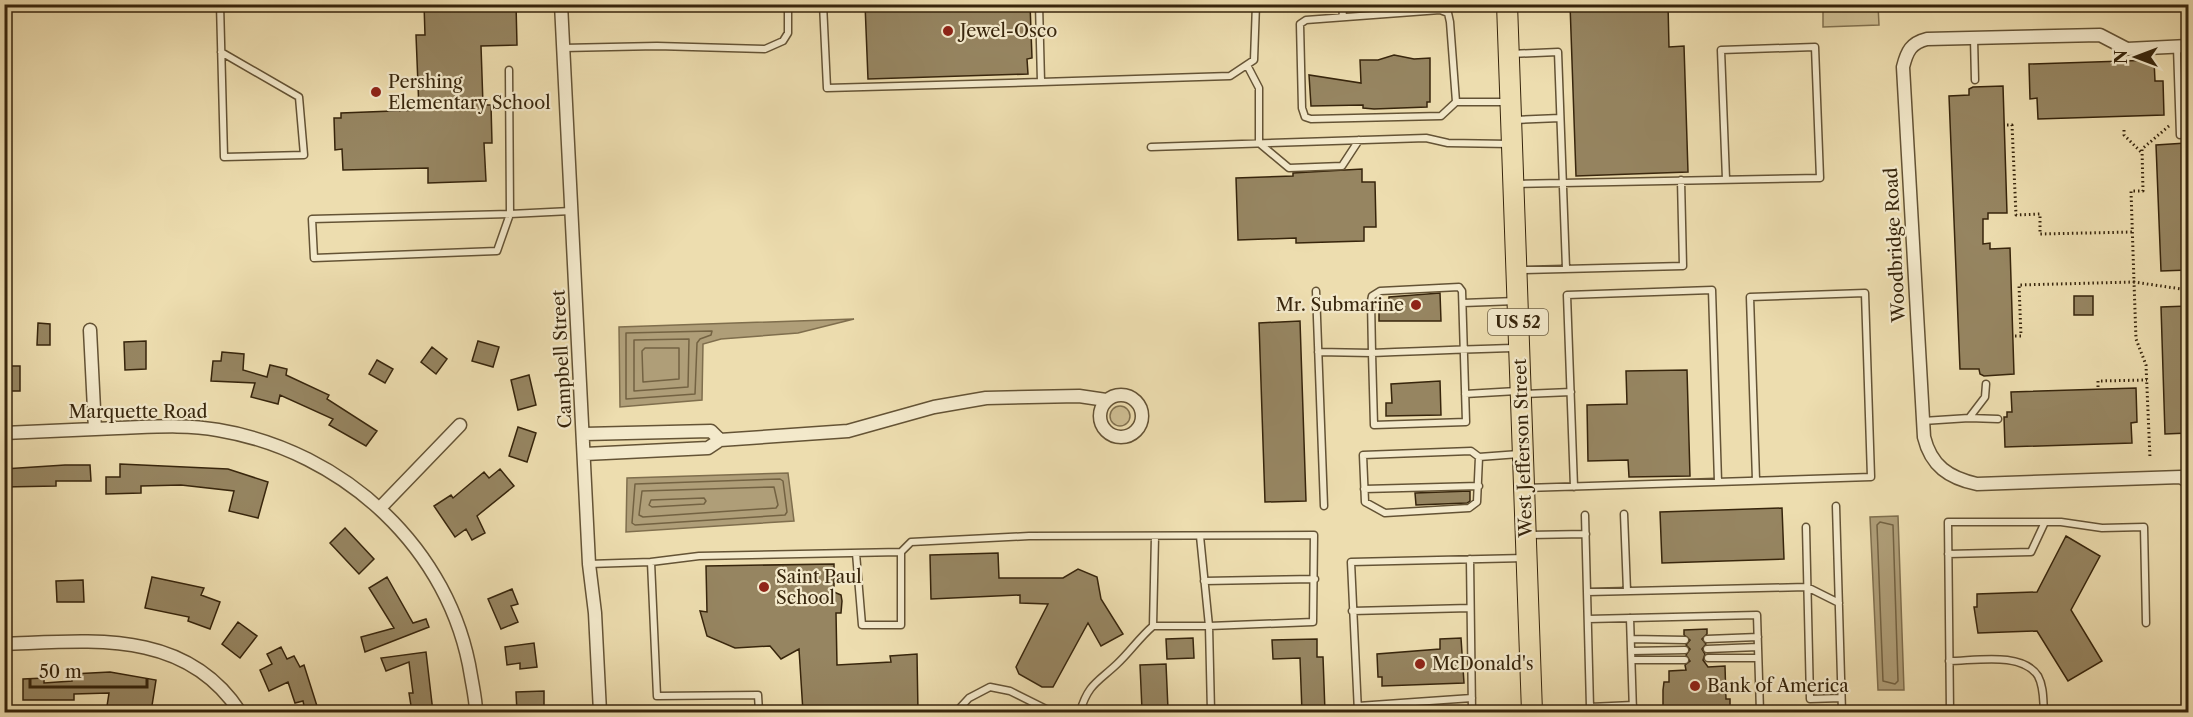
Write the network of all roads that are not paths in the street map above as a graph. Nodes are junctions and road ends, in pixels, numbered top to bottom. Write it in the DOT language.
graph roads {
  1 [pos="220,4"];
  2 [pos="561,4"];
  3 [pos="788,4"];
  4 [pos="823,4"];
  5 [pos="1039,4"];
  6 [pos="1256,4"];
  7 [pos="1342,4"];
  8 [pos="1507,4"];
  9 [pos="1343,17"];
  10 [pos="1974,38"];
  11 [pos="2183,47"];
  12 [pos="562,48"];
  13 [pos="221,52"];
  14 [pos="1509,54"];
  15 [pos="1247,65"];
  16 [pos="509,70"];
  17 [pos="1975,80"];
  18 [pos="1041,82"];
  19 [pos="1456,102"];
  20 [pos="1511,111"];
  21 [pos="1560,118"];
  22 [pos="2180,135"];
  23 [pos="1359,140"];
  24 [pos="1259,143"];
  25 [pos="1512,144"];
  26 [pos="1151,147"];
  27 [pos="1726,179"];
  28 [pos="1681,180"];
  29 [pos="1563,183"];
  30 [pos="1513,184"];
  31 [pos="572,211"];
  32 [pos="510,214"];
  33 [pos="1566,268"];
  34 [pos="1516,270"];
  35 [pos="1316,291"];
  36 [pos="1518,301"];
  37 [pos="1463,303"];
  38 [pos="90,330"];
  39 [pos="1519,347"];
  40 [pos="1463,349"];
  41 [pos="1318,352"];
  42 [pos="1372,352"];
  43 [pos="1986,384"];
  44 [pos="1571,392"];
  45 [pos="1521,393"];
  46 [pos="1465,394"];
  47 [pos="1106,400"];
  48 [pos="1969,418"];
  49 [pos="1998,419"];
  50 [pos="1923,421"];
  51 [pos="460,425"];
  52 [pos="95,429"];
  53 [pos="4,433"];
  54 [pos="584,434"];
  55 [pos="720,440"];
  56 [pos="585,454"];
  57 [pos="1523,454"];
  58 [pos="1479,457"];
  59 [pos="1756,480"];
  60 [pos="1718,482"];
  61 [pos="2188,482"];
  62 [pos="1479,486"];
  63 [pos="1574,487"];
  64 [pos="1524,488"];
  65 [pos="1364,489"];
  66 [pos="1324,506"];
  67 [pos="1836,506"];
  68 [pos="380,508"];
  69 [pos="1624,514"];
  70 [pos="1585,515"];
  71 [pos="2045,522"];
  72 [pos="1806,527"];
  73 [pos="1586,534"];
  74 [pos="1526,535"];
  75 [pos="1155,536"];
  76 [pos="1200,536"];
  77 [pos="901,552"];
  78 [pos="856,553"];
  79 [pos="1948,554"];
  80 [pos="1527,558"];
  81 [pos="1470,559"];
  82 [pos="651,562"];
  83 [pos="589,564"];
  84 [pos="1315,579"];
  85 [pos="1204,581"];
  86 [pos="1808,587"];
  87 [pos="1627,591"];
  88 [pos="1587,592"];
  89 [pos="1839,603"];
  90 [pos="1470,608"];
  91 [pos="1352,611"];
  92 [pos="1630,618"];
  93 [pos="1588,619"];
  94 [pos="2146,623"];
  95 [pos="1153,626"];
  96 [pos="1209,626"];
  97 [pos="1758,637"];
  98 [pos="1631,639"];
  99 [pos="1707,639"];
  100 [pos="1685,640"];
  101 [pos="4,644"];
  102 [pos="1758,647"];
  103 [pos="1707,649"];
  104 [pos="1685,650"];
  105 [pos="1631,651"];
  106 [pos="1758,657"];
  107 [pos="1708,658"];
  108 [pos="1632,660"];
  109 [pos="1685,660"];
  110 [pos="1949,662"];
  111 [pos="1472,698"];
  112 [pos="1841,698"];
  113 [pos="1358,709"];
  114 [pos="1633,709"];
  115 [pos="240,712"];
  116 [pos="476,712"];
  117 [pos="600,712"];
  118 [pos="759,712"];
  119 [pos="956,712"];
  120 [pos="1052,712"];
  121 [pos="1080,712"];
  122 [pos="1211,712"];
  123 [pos="1472,712"];
  124 [pos="1532,712"];
  125 [pos="1760,712"];
  126 [pos="1842,712"];
  127 [pos="1950,712"];
  128 [pos="2044,712"];
  1 -- 13 [label="lane"];
  2 -- 12 [label="street, Campbell Street"];
  3 -- 12 [label="lane"];
  4 -- 18 [label="lane"];
  5 -- 18 [label="lane"];
  6 -- 15 [label="lane"];
  7 -- 9 [label="lane"];
  8 -- 14 [label="main road, West Jefferson Street / US 52"];
  9 -- 19 [label="lane"];
  9 -- 19 [label="lane"];
  10 -- 11 [label="street, Woodbridge Road"];
  10 -- 17 [label="lane"];
  10 -- 50 [label="street, Woodbridge Road"];
  11 -- 22 [label="lane"];
  12 -- 31 [label="street, Campbell Street"];
  13 -- 13 [label="lane"];
  14 -- 20 [label="main road, West Jefferson Street / US 52"];
  14 -- 21 [label="lane"];
  15 -- 18 [label="lane"];
  15 -- 24 [label="lane"];
  16 -- 32 [label="lane"];
  19 -- 20 [label="lane"];
  20 -- 21 [label="lane"];
  20 -- 25 [label="main road, West Jefferson Street / US 52"];
  21 -- 29 [label="lane"];
  23 -- 24 [label="lane"];
  23 -- 24 [label="lane"];
  23 -- 25 [label="lane"];
  24 -- 26 [label="lane"];
  25 -- 30 [label="main road, West Jefferson Street / US 52"];
  27 -- 27 [label="lane"];
  27 -- 28 [label="lane"];
  28 -- 29 [label="lane"];
  28 -- 33 [label="lane"];
  29 -- 30 [label="lane"];
  29 -- 33 [label="lane"];
  30 -- 34 [label="main road, West Jefferson Street / US 52"];
  31 -- 32 [label="lane"];
  31 -- 54 [label="street, Campbell Street"];
  32 -- 32 [label="lane"];
  33 -- 34 [label="lane"];
  34 -- 36 [label="main road, West Jefferson Street / US 52"];
  35 -- 41 [label="lane"];
  36 -- 37 [label="lane"];
  36 -- 39 [label="main road, West Jefferson Street / US 52"];
  37 -- 40 [label="lane"];
  37 -- 42 [label="lane"];
  38 -- 52 [label="street"];
  39 -- 40 [label="lane"];
  39 -- 45 [label="main road, West Jefferson Street / US 52"];
  40 -- 42 [label="lane"];
  40 -- 46 [label="lane"];
  41 -- 42 [label="lane"];
  41 -- 66 [label="lane"];
  42 -- 46 [label="lane"];
  43 -- 48 [label="lane"];
  44 -- 45 [label="lane"];
  44 -- 60 [label="lane"];
  44 -- 63 [label="lane"];
  45 -- 46 [label="lane"];
  45 -- 57 [label="main road, West Jefferson Street / US 52"];
  47 -- 55 [label="street"];
  48 -- 49 [label="lane"];
  48 -- 50 [label="lane"];
  50 -- 61 [label="street, Woodbridge Road"];
  51 -- 68 [label="street"];
  52 -- 53 [label="street, Marquette Road"];
  52 -- 68 [label="street, Marquette Road"];
  54 -- 55 [label="street"];
  54 -- 56 [label="street, Campbell Street"];
  55 -- 56 [label="street"];
  56 -- 83 [label="street, Campbell Street"];
  57 -- 58 [label="lane"];
  57 -- 64 [label="main road, West Jefferson Street / US 52"];
  58 -- 62 [label="lane"];
  58 -- 65 [label="lane"];
  59 -- 59 [label="lane"];
  59 -- 60 [label="lane"];
  60 -- 63 [label="lane"];
  62 -- 65 [label="lane"];
  62 -- 65 [label="lane"];
  63 -- 64 [label="lane"];
  64 -- 74 [label="main road, West Jefferson Street / US 52"];
  67 -- 89 [label="lane"];
  68 -- 116 [label="street, Marquette Road"];
  69 -- 87 [label="lane"];
  70 -- 73 [label="lane"];
  71 -- 79 [label="lane"];
  71 -- 79 [label="lane"];
  71 -- 94 [label="lane"];
  72 -- 86 [label="lane"];
  73 -- 74 [label="lane"];
  73 -- 88 [label="lane"];
  74 -- 80 [label="main road, West Jefferson Street / US 52"];
  75 -- 76 [label="lane"];
  75 -- 77 [label="lane"];
  75 -- 95 [label="lane"];
  76 -- 84 [label="lane"];
  76 -- 85 [label="lane"];
  77 -- 78 [label="lane"];
  77 -- 78 [label="lane"];
  78 -- 82 [label="lane"];
  79 -- 110 [label="lane"];
  80 -- 81 [label="lane"];
  80 -- 124 [label="main road, West Jefferson Street / US 52"];
  81 -- 90 [label="lane"];
  81 -- 91 [label="lane"];
  82 -- 83 [label="lane"];
  82 -- 118 [label="lane"];
  83 -- 117 [label="street, Campbell Street"];
  84 -- 85 [label="lane"];
  84 -- 96 [label="lane"];
  85 -- 96 [label="lane"];
  86 -- 87 [label="lane"];
  86 -- 89 [label="lane"];
  86 -- 112 [label="lane"];
  87 -- 88 [label="lane"];
  88 -- 93 [label="lane"];
  89 -- 112 [label="lane"];
  90 -- 91 [label="lane"];
  90 -- 111 [label="lane"];
  91 -- 113 [label="lane"];
  92 -- 93 [label="lane"];
  92 -- 97 [label="lane"];
  92 -- 98 [label="lane"];
  93 -- 114 [label="lane"];
  95 -- 96 [label="lane"];
  95 -- 121 [label="lane"];
  96 -- 122 [label="lane"];
  97 -- 99 [label="lane"];
  97 -- 102 [label="lane"];
  98 -- 100 [label="lane"];
  98 -- 105 [label="lane"];
  101 -- 115 [label="street"];
  102 -- 103 [label="lane"];
  102 -- 106 [label="lane"];
  104 -- 105 [label="lane"];
  105 -- 108 [label="lane"];
  106 -- 107 [label="lane"];
  106 -- 125 [label="lane"];
  108 -- 109 [label="lane"];
  108 -- 114 [label="lane"];
  110 -- 127 [label="lane"];
  110 -- 128 [label="lane"];
  111 -- 113 [label="lane"];
  111 -- 123 [label="lane"];
  112 -- 126 [label="lane"];
  119 -- 120 [label="lane"];
}
